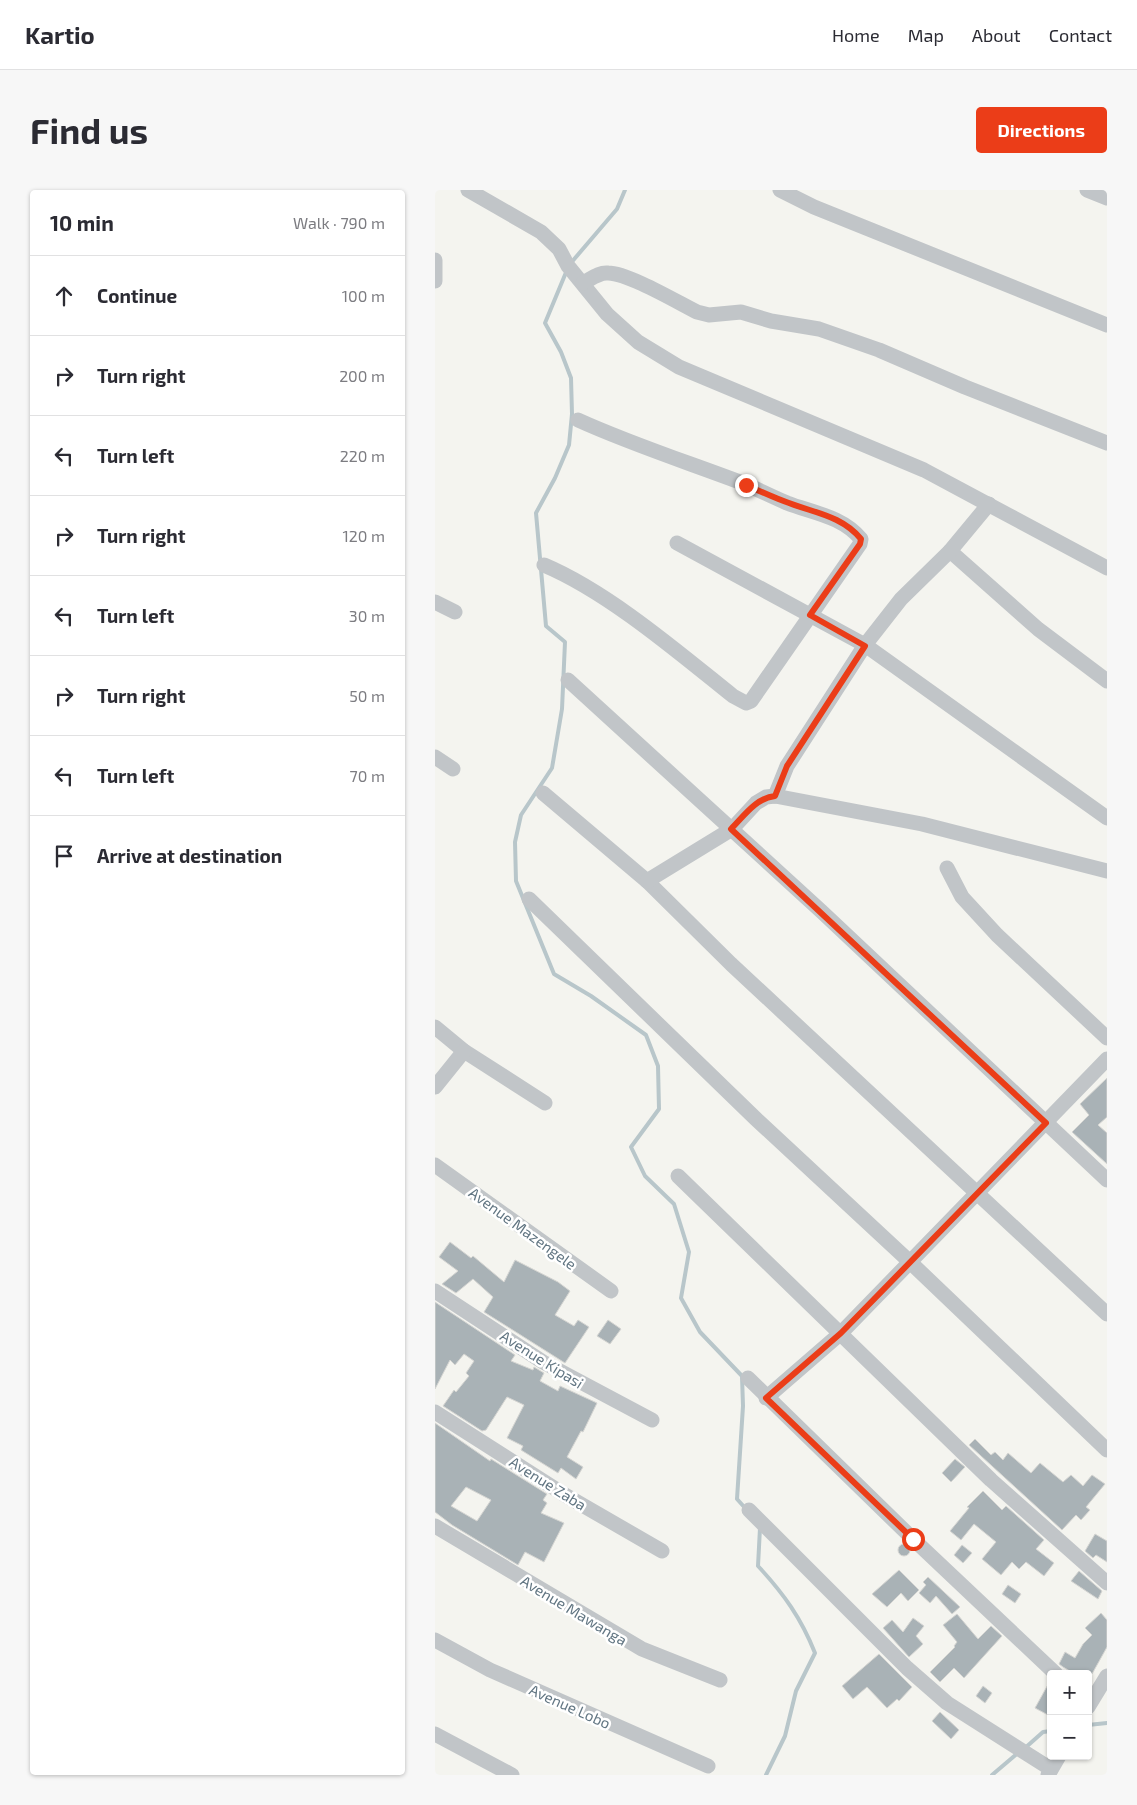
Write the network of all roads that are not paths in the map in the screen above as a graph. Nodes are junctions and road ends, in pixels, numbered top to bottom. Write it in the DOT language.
graph roads {
  1 [pos="468,190"];
  2 [pos="781,190"];
  3 [pos="1087,190"];
  4 [pos="1107,198"];
  5 [pos="435,260"];
  6 [pos="579,278"];
  7 [pos="435,281"];
  8 [pos="1107,325"];
  9 [pos="578,420"];
  10 [pos="1107,444"];
  11 [pos="989,504"];
  12 [pos="677,543"];
  13 [pos="950,551"];
  14 [pos="543,565"];
  15 [pos="1107,568"];
  16 [pos="435,602"];
  17 [pos="455,612"];
  18 [pos="810,615"];
  19 [pos="865,646"];
  20 [pos="568,680"];
  21 [pos="1107,681"];
  22 [pos="435,757"];
  23 [pos="453,768"];
  24 [pos="543,793"];
  25 [pos="775,796"];
  26 [pos="1107,818"];
  27 [pos="731,829"];
  28 [pos="947,868"];
  29 [pos="1107,871"];
  30 [pos="647,881"];
  31 [pos="529,899"];
  32 [pos="435,1027"];
  33 [pos="1107,1038"];
  34 [pos="464,1051"];
  35 [pos="1107,1059"];
  36 [pos="435,1088"];
  37 [pos="545,1103"];
  38 [pos="1046,1123"];
  39 [pos="435,1164"];
  40 [pos="678,1176"];
  41 [pos="1107,1180"];
  42 [pos="977,1193"];
  43 [pos="910,1262"];
  44 [pos="435,1291"];
  45 [pos="611,1292"];
  46 [pos="1107,1314"];
  47 [pos="841,1333"];
  48 [pos="748,1378"];
  49 [pos="766,1398"];
  50 [pos="435,1412"];
  51 [pos="652,1420"];
  52 [pos="1107,1450"];
  53 [pos="749,1510"];
  54 [pos="435,1526"];
  55 [pos="662,1551"];
  56 [pos="1107,1583"];
  57 [pos="435,1640"];
  58 [pos="1052,1670"];
  59 [pos="1107,1676"];
  60 [pos="719,1680"];
  61 [pos="1092,1698"];
  62 [pos="435,1734"];
  63 [pos="708,1766"];
  64 [pos="1053,1767"];
  65 [pos="512,1775"];
  1 -- 6 [label="street"];
  2 -- 8 [label="street"];
  3 -- 4 [label="street"];
  5 -- 7 [label="street"];
  6 -- 10 [label="street"];
  6 -- 11 [label="street"];
  9 -- 18 [label="street"];
  11 -- 13 [label="street"];
  11 -- 15 [label="street"];
  12 -- 18 [label="street"];
  13 -- 19 [label="street"];
  13 -- 21 [label="street"];
  14 -- 18 [label="street"];
  16 -- 17 [label="street"];
  18 -- 19 [label="street"];
  19 -- 25 [label="street"];
  19 -- 26 [label="street"];
  20 -- 27 [label="street"];
  22 -- 23 [label="street"];
  24 -- 30 [label="street"];
  25 -- 27 [label="street"];
  25 -- 29 [label="street"];
  27 -- 30 [label="street"];
  27 -- 38 [label="street"];
  28 -- 33 [label="street"];
  30 -- 42 [label="street"];
  31 -- 43 [label="street"];
  32 -- 34 [label="street"];
  34 -- 36 [label="street"];
  34 -- 37 [label="street"];
  35 -- 38 [label="street"];
  38 -- 41 [label="street"];
  38 -- 42 [label="street"];
  39 -- 45 [label="street, Avenue Mazengele"];
  40 -- 47 [label="street"];
  42 -- 43 [label="street"];
  42 -- 46 [label="street"];
  43 -- 47 [label="street"];
  43 -- 52 [label="street"];
  44 -- 51 [label="street, Avenue Kipasi"];
  47 -- 49 [label="street"];
  47 -- 56 [label="street"];
  48 -- 49 [label="street"];
  49 -- 58 [label="street"];
  50 -- 55 [label="street, Avenue Zaba"];
  53 -- 64 [label="street"];
  54 -- 60 [label="street, Avenue Mawanga"];
  57 -- 63 [label="street, Avenue Lobo"];
  59 -- 61 [label="street"];
  62 -- 65 [label="street"];
}
